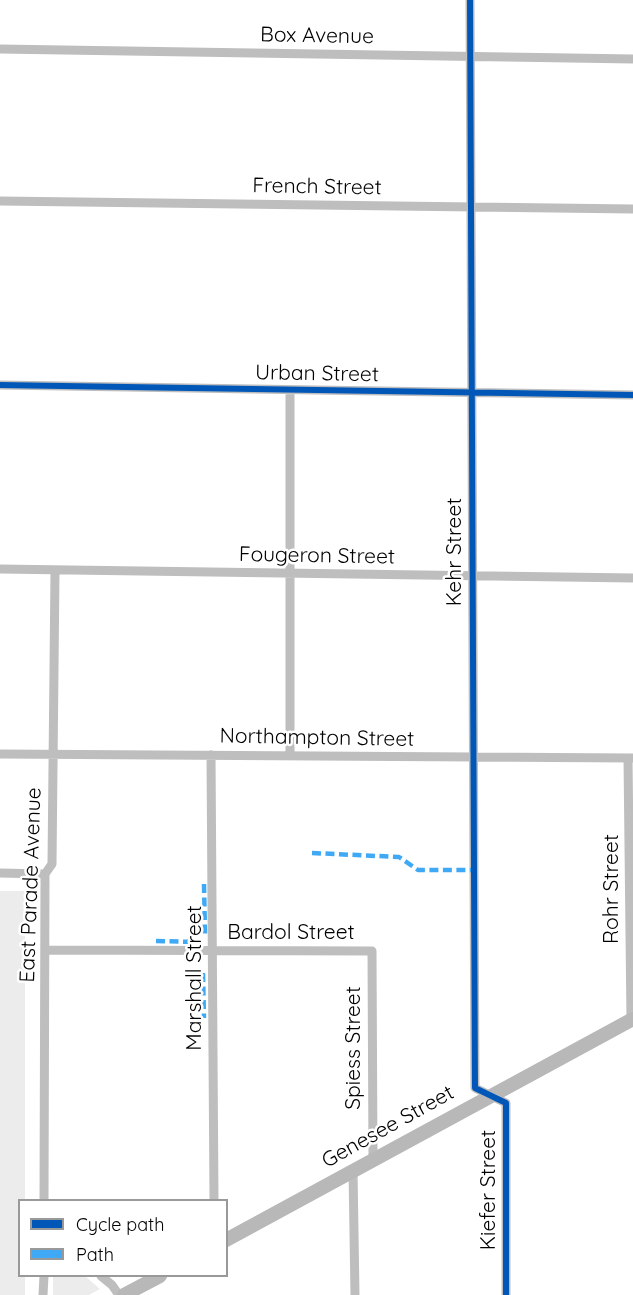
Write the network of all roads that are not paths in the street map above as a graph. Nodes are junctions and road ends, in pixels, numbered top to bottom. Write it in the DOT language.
graph roads {
  1 [pos="470,0"];
  2 [pos="0,49"];
  3 [pos="470,56"];
  4 [pos="633,59"];
  5 [pos="0,201"];
  6 [pos="471,207"];
  7 [pos="633,209"];
  8 [pos="0,385"];
  9 [pos="290,390"];
  10 [pos="472,393"];
  11 [pos="633,395"];
  12 [pos="0,569"];
  13 [pos="55,571"];
  14 [pos="290,574"];
  15 [pos="472,576"];
  16 [pos="633,578"];
  17 [pos="0,754"];
  18 [pos="54,754"];
  19 [pos="211,755"];
  20 [pos="290,756"];
  21 [pos="473,757"];
  22 [pos="631,758"];
  23 [pos="0,873"];
  24 [pos="45,874"];
  25 [pos="45,950"];
  26 [pos="212,951"];
  27 [pos="372,972"];
  28 [pos="632,1019"];
  29 [pos="489,1095"];
  30 [pos="373,1160"];
  31 [pos="353,1170"];
  32 [pos="44,1199"];
  33 [pos="214,1199"];
  34 [pos="228,1239"];
  35 [pos="44,1277"];
  36 [pos="103,1277"];
  37 [pos="156,1277"];
  38 [pos="44,1295"];
  39 [pos="119,1295"];
  40 [pos="124,1295"];
  41 [pos="354,1295"];
  42 [pos="506,1295"];
  1 -- 3 [label="street, Kehr Street"];
  2 -- 3 [label="street, Box Avenue"];
  3 -- 4 [label="street, Box Avenue"];
  3 -- 6 [label="street, Kehr Street"];
  5 -- 6 [label="street, French Street"];
  6 -- 7 [label="street, French Street"];
  6 -- 10 [label="street, Kehr Street"];
  8 -- 9 [label="street, Urban Street"];
  9 -- 10 [label="street, Urban Street"];
  9 -- 14 [label="street"];
  10 -- 11 [label="street, Urban Street"];
  10 -- 15 [label="street, Kehr Street"];
  12 -- 13 [label="street, Fougeron Street"];
  13 -- 14 [label="street, Fougeron Street"];
  13 -- 18 [label="street, East Parade Avenue"];
  14 -- 15 [label="street, Fougeron Street"];
  14 -- 20 [label="street"];
  15 -- 16 [label="street, Fougeron Street"];
  15 -- 21 [label="street, Kehr Street"];
  17 -- 18 [label="street, Northampton Street"];
  18 -- 19 [label="street, Northampton Street"];
  18 -- 24 [label="street, East Parade Avenue"];
  19 -- 20 [label="street, Northampton Street"];
  19 -- 26 [label="street, Marshall Street"];
  20 -- 21 [label="street, Northampton Street"];
  21 -- 22 [label="street, Northampton Street"];
  21 -- 29 [label="street, Kehr Street"];
  22 -- 28 [label="street, Rohr Street"];
  23 -- 24 [label="street"];
  24 -- 25 [label="street, East Parade Avenue"];
  25 -- 26 [label="street, Bardol Street"];
  25 -- 32 [label="street, East Parade Avenue"];
  26 -- 27 [label="street, Bardol Street"];
  26 -- 33 [label="street, Marshall Street"];
  27 -- 30 [label="street, Spiess Street"];
  28 -- 29 [label="main road, Genesee Street"];
  29 -- 30 [label="main road, Genesee Street"];
  29 -- 42 [label="street, Kiefer Street"];
  30 -- 31 [label="main road, Genesee Street"];
  31 -- 34 [label="main road, Genesee Street"];
  31 -- 41 [label="street"];
  35 -- 38 [label="street"];
  36 -- 39 [label="street"];
  37 -- 40 [label="main road"];
}
